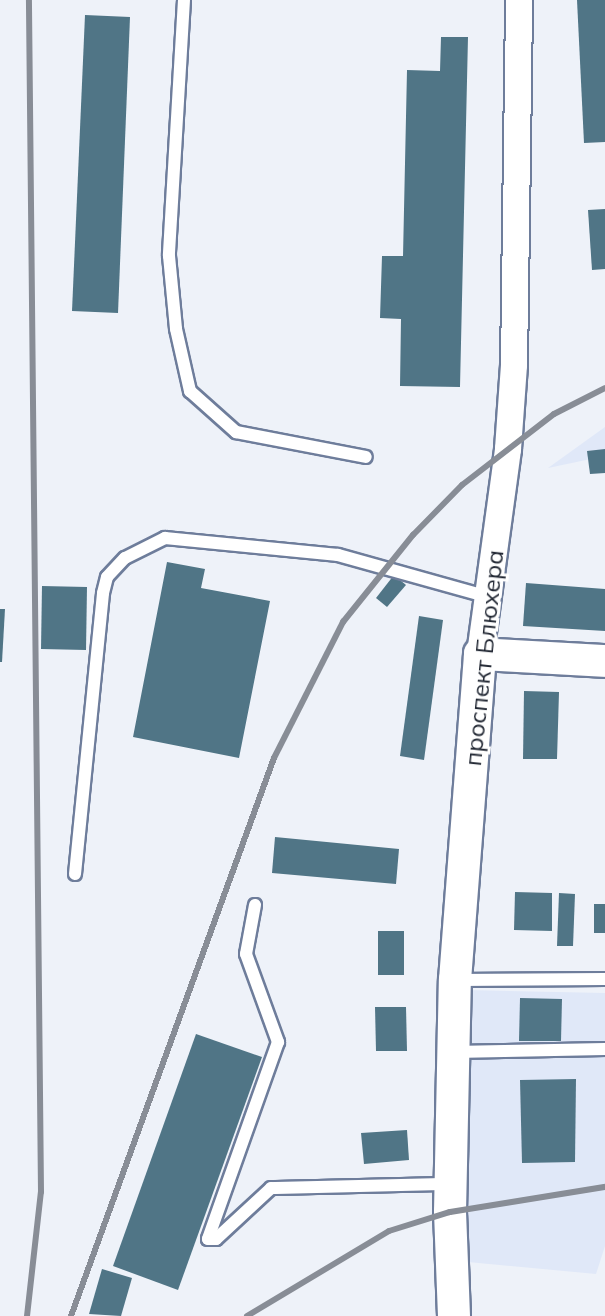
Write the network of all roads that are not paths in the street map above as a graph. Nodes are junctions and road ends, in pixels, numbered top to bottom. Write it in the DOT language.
graph roads {
  1 [pos="184,0"];
  2 [pos="519,0"];
  3 [pos="366,457"];
  4 [pos="488,597"];
  5 [pos="480,654"];
  6 [pos="605,661"];
  7 [pos="75,874"];
  8 [pos="255,905"];
  9 [pos="605,979"];
  10 [pos="455,980"];
  11 [pos="605,1049"];
  12 [pos="454,1052"];
  13 [pos="451,1184"];
  14 [pos="454,1316"];
  1 -- 3 [label="lane"];
  2 -- 4 [label="street, проспект Блюхера"];
  4 -- 5 [label="street, проспект Блюхера"];
  4 -- 7 [label="lane"];
  5 -- 6 [label="street"];
  5 -- 10 [label="street, проспект Блюхера"];
  8 -- 13 [label="lane"];
  9 -- 10 [label="lane"];
  10 -- 12 [label="street, проспект Блюхера"];
  11 -- 12 [label="lane"];
  12 -- 13 [label="street, проспект Блюхера"];
  13 -- 14 [label="street, проспект Блюхера"];
}
